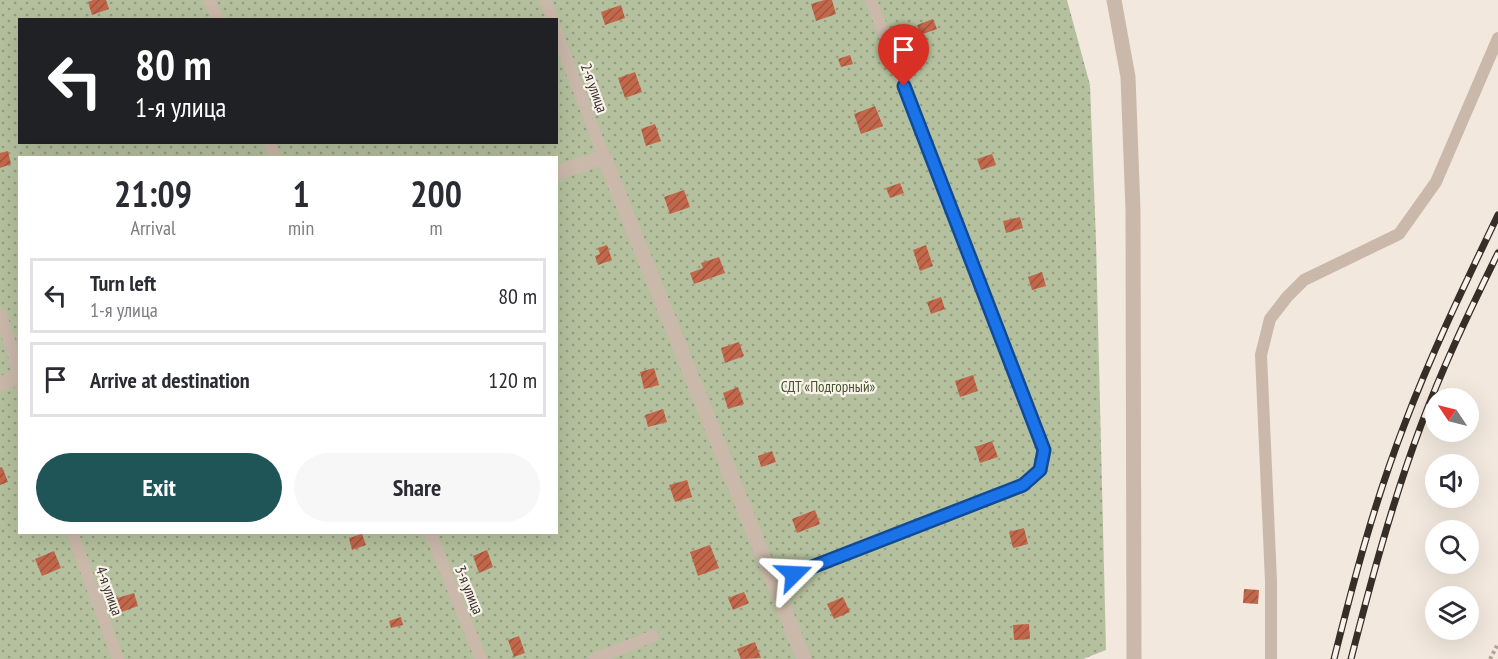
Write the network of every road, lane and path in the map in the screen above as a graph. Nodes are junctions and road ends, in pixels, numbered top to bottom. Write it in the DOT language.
graph roads {
  1 [pos="209,0"];
  2 [pos="545,0"];
  3 [pos="871,0"];
  4 [pos="1114,0"];
  5 [pos="217,18"];
  6 [pos="552,18"];
  7 [pos="558,35"];
  8 [pos="1498,38"];
  9 [pos="604,157"];
  10 [pos="558,172"];
  11 [pos="0,312"];
  12 [pos="18,374"];
  13 [pos="18,380"];
  14 [pos="0,384"];
  15 [pos="73,534"];
  16 [pos="431,534"];
  17 [pos="773,582"];
  18 [pos="653,636"];
  19 [pos="1498,644"];
  20 [pos="118,659"];
  21 [pos="481,659"];
  22 [pos="594,659"];
  23 [pos="804,659"];
  24 [pos="1134,659"];
  25 [pos="1271,659"];
  26 [pos="1490,659"];
  1 -- 5 [label="lane"];
  2 -- 6 [label="lane"];
  3 -- 17 [label="lane"];
  4 -- 24 [label="street"];
  7 -- 9 [label="lane, 2-я улица"];
  8 -- 25 [label="lane"];
  9 -- 10 [label="street"];
  9 -- 17 [label="street"];
  11 -- 12 [label="lane"];
  13 -- 14 [label="street"];
  15 -- 20 [label="lane, 4-я улица"];
  16 -- 21 [label="lane, 3-я улица"];
  17 -- 23 [label="street"];
  18 -- 22 [label="lane"];
  19 -- 26 [label="path"];
}
